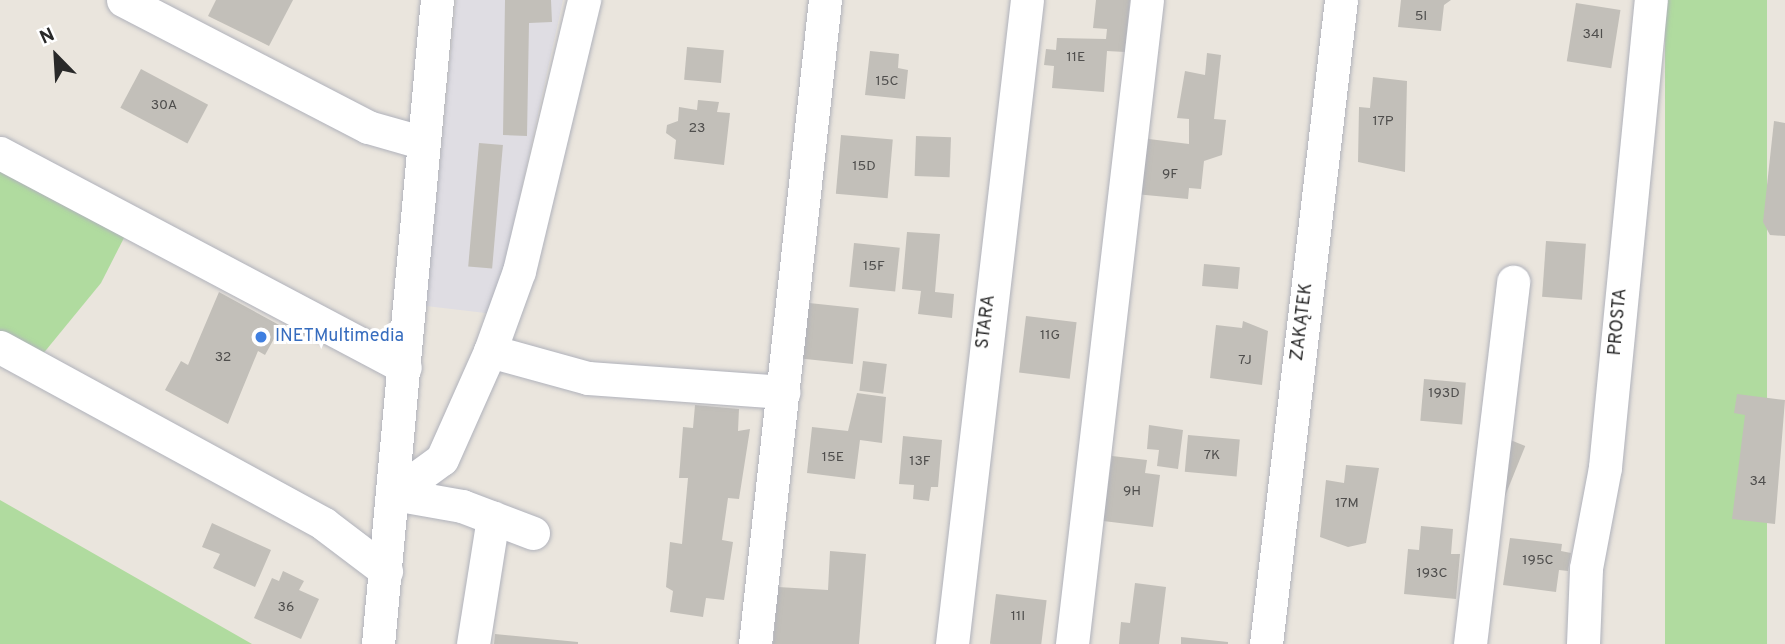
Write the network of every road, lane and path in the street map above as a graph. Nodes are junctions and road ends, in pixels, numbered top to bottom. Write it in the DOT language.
graph roads {
  1 [pos="123,0"];
  2 [pos="437,0"];
  3 [pos="584,0"];
  4 [pos="825,0"];
  5 [pos="1027,0"];
  6 [pos="1147,0"];
  7 [pos="1341,0"];
  8 [pos="1651,0"];
  9 [pos="424,143"];
  10 [pos="0,153"];
  11 [pos="1513,282"];
  12 [pos="0,347"];
  13 [pos="490,351"];
  14 [pos="405,367"];
  15 [pos="784,392"];
  16 [pos="394,494"];
  17 [pos="493,517"];
  18 [pos="533,533"];
  19 [pos="386,571"];
  20 [pos="378,644"];
  21 [pos="473,644"];
  22 [pos="755,644"];
  23 [pos="952,644"];
  24 [pos="1072,644"];
  25 [pos="1266,644"];
  26 [pos="1470,644"];
  27 [pos="1583,644"];
  1 -- 9 [label="street"];
  2 -- 9 [label="street"];
  3 -- 13 [label="street"];
  4 -- 15 [label="street"];
  5 -- 23 [label="street, STARA"];
  6 -- 24 [label="street"];
  7 -- 25 [label="street, ZAKĄTEK"];
  8 -- 27 [label="street, PROSTA"];
  9 -- 14 [label="street"];
  10 -- 14 [label="street"];
  11 -- 26 [label="street"];
  12 -- 19 [label="street"];
  13 -- 15 [label="street"];
  13 -- 16 [label="street"];
  14 -- 16 [label="street"];
  15 -- 22 [label="street"];
  16 -- 17 [label="street"];
  16 -- 19 [label="street"];
  17 -- 18 [label="street"];
  17 -- 21 [label="street"];
  19 -- 20 [label="street"];
}
